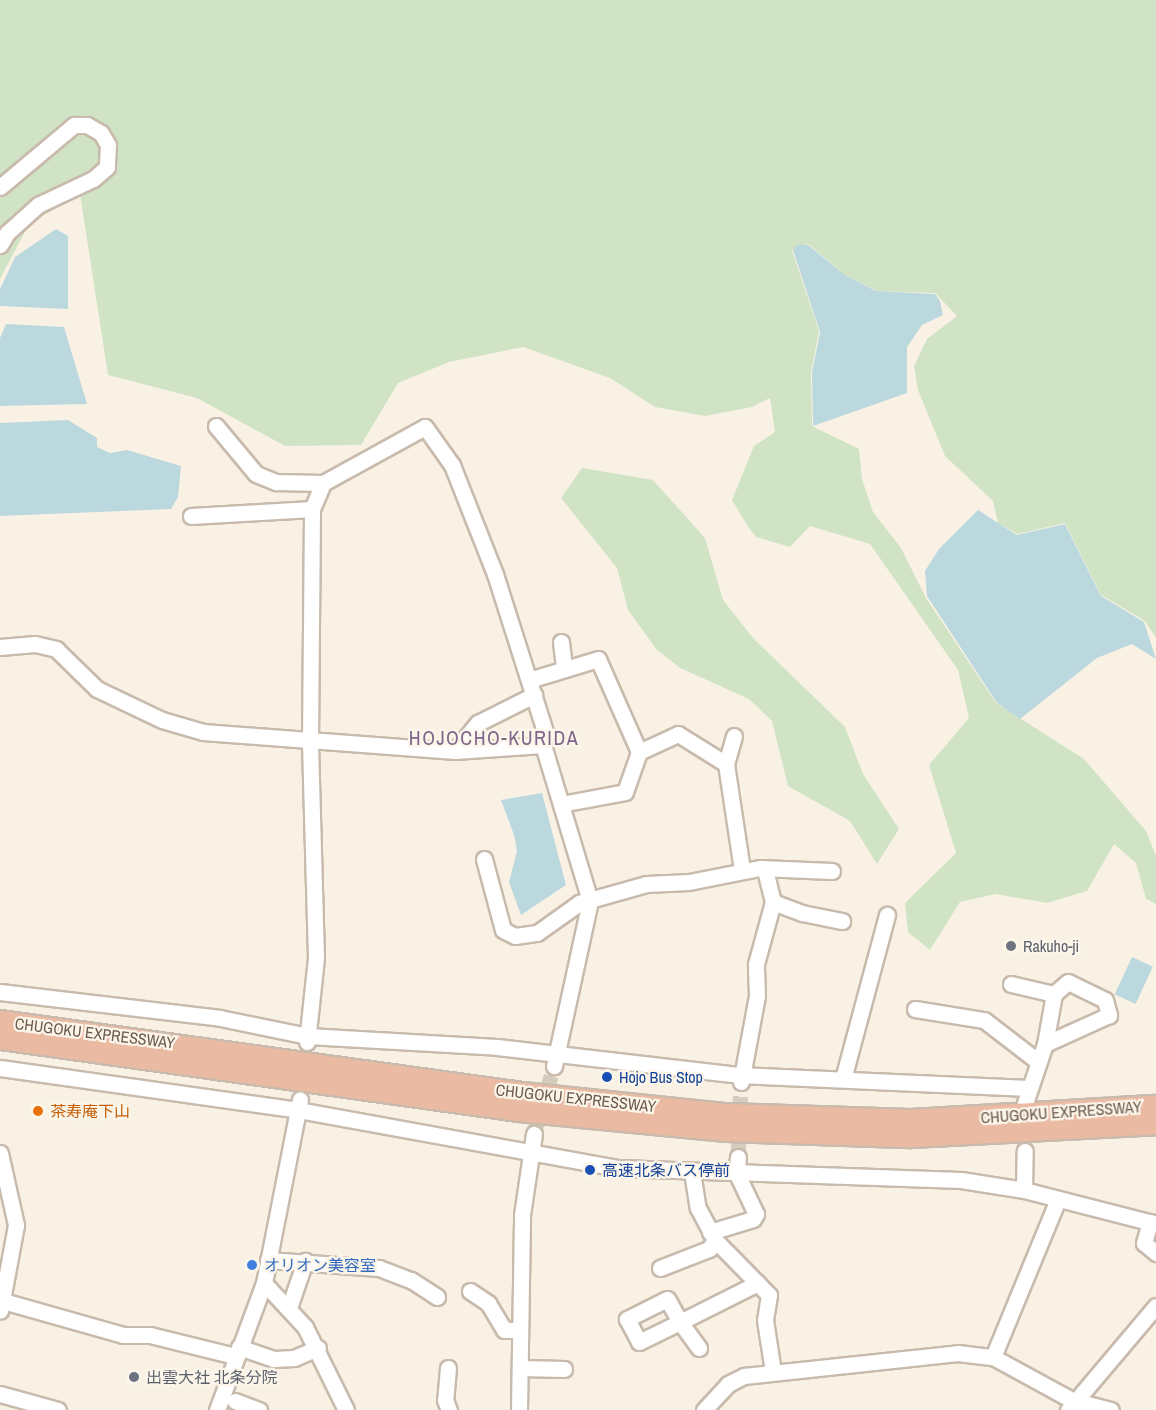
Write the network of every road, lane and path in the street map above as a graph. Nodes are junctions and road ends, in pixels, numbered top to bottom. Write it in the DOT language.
graph roads {
  1 [pos="0,187"];
  2 [pos="0,245"];
  3 [pos="216,426"];
  4 [pos="323,483"];
  5 [pos="312,509"];
  6 [pos="191,516"];
  7 [pos="561,642"];
  8 [pos="0,647"];
  9 [pos="564,666"];
  10 [pos="529,680"];
  11 [pos="534,695"];
  12 [pos="734,736"];
  13 [pos="310,741"];
  14 [pos="543,745"];
  15 [pos="455,751"];
  16 [pos="639,752"];
  17 [pos="726,764"];
  18 [pos="561,804"];
  19 [pos="484,859"];
  20 [pos="742,870"];
  21 [pos="765,871"];
  22 [pos="832,871"];
  23 [pos="590,901"];
  24 [pos="773,902"];
  25 [pos="887,915"];
  26 [pos="842,921"];
  27 [pos="1011,984"];
  28 [pos="0,992"];
  29 [pos="1054,994"];
  30 [pos="915,1009"];
  31 [pos="0,1021"];
  32 [pos="0,1038"];
  33 [pos="307,1039"];
  34 [pos="1045,1044"];
  35 [pos="1036,1060"];
  36 [pos="555,1061"];
  37 [pos="0,1068"];
  38 [pos="740,1079"];
  39 [pos="843,1079"];
  40 [pos="299,1105"];
  41 [pos="1156,1106"];
  42 [pos="1156,1123"];
  43 [pos="534,1134"];
  44 [pos="1025,1151"];
  45 [pos="0,1153"];
  46 [pos="528,1153"];
  47 [pos="738,1157"];
  48 [pos="692,1172"];
  49 [pos="737,1174"];
  50 [pos="4,1184"];
  51 [pos="1024,1190"];
  52 [pos="1058,1199"];
  53 [pos="0,1222"];
  54 [pos="1153,1223"];
  55 [pos="16,1225"];
  56 [pos="712,1236"];
  57 [pos="1156,1253"];
  58 [pos="268,1260"];
  59 [pos="305,1261"];
  60 [pos="660,1268"];
  61 [pos="264,1283"];
  62 [pos="758,1283"];
  63 [pos="470,1291"];
  64 [pos="437,1298"];
  65 [pos="1,1306"];
  66 [pos="1156,1306"];
  67 [pos="288,1308"];
  68 [pos="518,1330"];
  69 [pos="318,1348"];
  70 [pos="699,1348"];
  71 [pos="237,1351"];
  72 [pos="993,1357"];
  73 [pos="772,1365"];
  74 [pos="448,1368"];
  75 [pos="520,1368"];
  76 [pos="564,1369"];
  77 [pos="0,1394"];
  78 [pos="235,1401"];
  79 [pos="1070,1405"];
  80 [pos="52,1409"];
  81 [pos="217,1410"];
  82 [pos="259,1410"];
  83 [pos="346,1410"];
  84 [pos="450,1410"];
  85 [pos="519,1410"];
  86 [pos="704,1410"];
  87 [pos="1111,1410"];
  1 -- 2 [label="street"];
  3 -- 4 [label="street"];
  4 -- 5 [label="street"];
  4 -- 10 [label="street"];
  5 -- 6 [label="street"];
  5 -- 13 [label="street"];
  7 -- 9 [label="street"];
  8 -- 13 [label="street"];
  9 -- 10 [label="street"];
  9 -- 16 [label="street"];
  10 -- 11 [label="street"];
  11 -- 14 [label="street"];
  11 -- 15 [label="street"];
  12 -- 17 [label="street"];
  13 -- 15 [label="street"];
  13 -- 33 [label="street"];
  14 -- 15 [label="street"];
  14 -- 18 [label="street"];
  16 -- 17 [label="street"];
  16 -- 18 [label="street"];
  17 -- 20 [label="street"];
  18 -- 23 [label="street"];
  19 -- 23 [label="street"];
  20 -- 21 [label="street"];
  20 -- 23 [label="street"];
  21 -- 22 [label="street"];
  21 -- 24 [label="street"];
  23 -- 36 [label="street"];
  24 -- 26 [label="street"];
  24 -- 38 [label="street"];
  25 -- 39 [label="street"];
  27 -- 29 [label="street"];
  28 -- 33 [label="street"];
  29 -- 34 [label="street"];
  29 -- 34 [label="street"];
  30 -- 35 [label="street"];
  31 -- 41 [label="highway, CHUGOKU EXPRESSWAY"];
  32 -- 42 [label="highway, CHUGOKU EXPRESSWAY"];
  33 -- 36 [label="street"];
  34 -- 35 [label="street"];
  35 -- 39 [label="street"];
  36 -- 38 [label="street"];
  37 -- 40 [label="street"];
  38 -- 39 [label="street"];
  40 -- 46 [label="street"];
  40 -- 58 [label="street"];
  43 -- 46 [label="street"];
  44 -- 51 [label="street"];
  45 -- 50 [label="street"];
  46 -- 48 [label="street"];
  46 -- 68 [label="street"];
  47 -- 49 [label="street"];
  48 -- 49 [label="street"];
  48 -- 56 [label="street"];
  49 -- 51 [label="street"];
  49 -- 56 [label="street"];
  50 -- 55 [label="street"];
  51 -- 52 [label="street"];
  52 -- 54 [label="street"];
  52 -- 72 [label="street"];
  53 -- 55 [label="street"];
  54 -- 57 [label="street"];
  55 -- 65 [label="street"];
  56 -- 60 [label="street"];
  56 -- 62 [label="street"];
  58 -- 59 [label="street"];
  58 -- 61 [label="street"];
  59 -- 64 [label="street"];
  59 -- 67 [label="street"];
  61 -- 67 [label="street"];
  61 -- 71 [label="street"];
  62 -- 70 [label="street"];
  62 -- 73 [label="street"];
  63 -- 68 [label="street"];
  65 -- 71 [label="street"];
  66 -- 79 [label="street"];
  67 -- 69 [label="street"];
  68 -- 75 [label="street"];
  69 -- 71 [label="street"];
  69 -- 83 [label="street"];
  71 -- 81 [label="street"];
  72 -- 79 [label="street"];
  72 -- 86 [label="street"];
  74 -- 84 [label="street"];
  75 -- 76 [label="street"];
  75 -- 85 [label="street"];
  77 -- 80 [label="street"];
  78 -- 82 [label="street"];
  79 -- 87 [label="street"];
}
